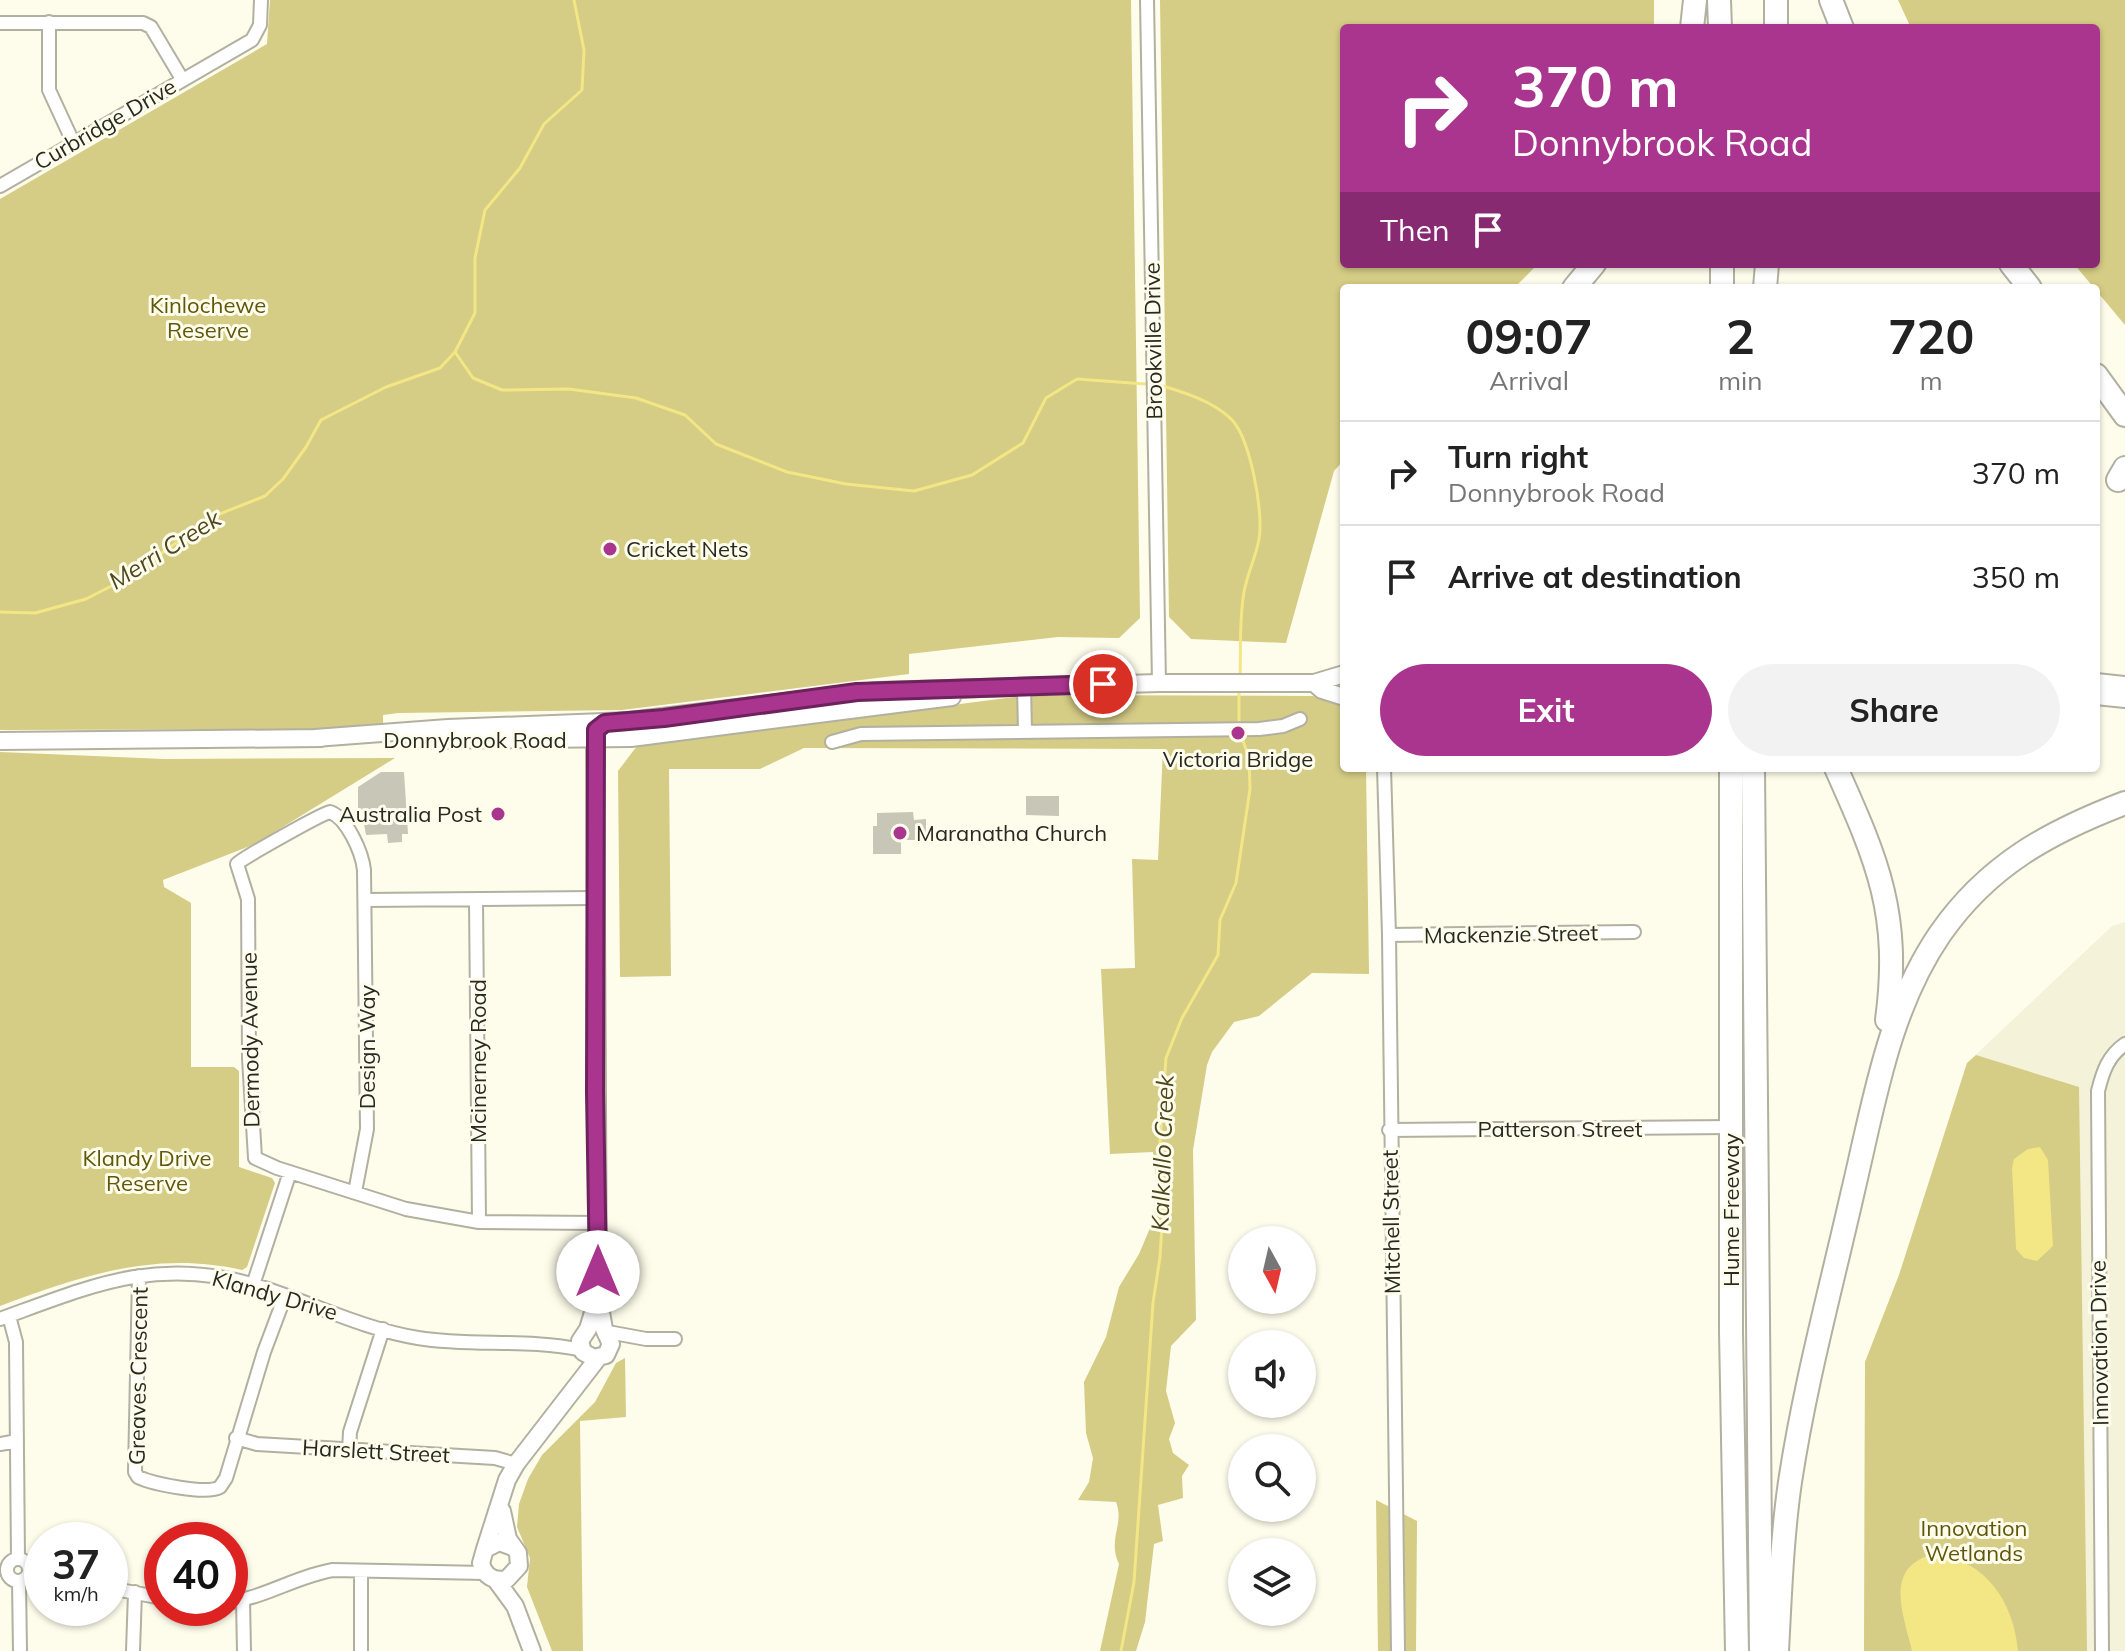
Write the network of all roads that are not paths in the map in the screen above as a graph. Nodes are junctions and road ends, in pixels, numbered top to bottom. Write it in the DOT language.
graph roads {
  1 [pos="261,0"];
  2 [pos="1147,0"];
  3 [pos="1695,0"];
  4 [pos="1719,0"];
  5 [pos="1776,0"];
  6 [pos="1831,0"];
  7 [pos="49,22"];
  8 [pos="0,23"];
  9 [pos="1692,24"];
  10 [pos="1720,24"];
  11 [pos="1776,24"];
  12 [pos="1840,24"];
  13 [pos="182,79"];
  14 [pos="73,142"];
  15 [pos="0,186"];
  16 [pos="1591,268"];
  17 [pos="2014,268"];
  18 [pos="1577,284"];
  19 [pos="2027,284"];
  20 [pos="2100,374"];
  21 [pos="2100,381"];
  22 [pos="2125,404"];
  23 [pos="2125,415"];
  24 [pos="1340,675"];
  25 [pos="2100,682"];
  26 [pos="1159,683"];
  27 [pos="1314,683"];
  28 [pos="2125,684"];
  29 [pos="1020,686"];
  30 [pos="1340,696"];
  31 [pos="2100,696"];
  32 [pos="2125,699"];
  33 [pos="1300,719"];
  34 [pos="1025,732"];
  35 [pos="601,734"];
  36 [pos="0,741"];
  37 [pos="832,742"];
  38 [pos="1384,772"];
  39 [pos="1391,772"];
  40 [pos="1718,772"];
  41 [pos="1731,772"];
  42 [pos="1753,772"];
  43 [pos="1838,772"];
  44 [pos="1386,793"];
  45 [pos="2125,803"];
  46 [pos="324,813"];
  47 [pos="595,898"];
  48 [pos="366,900"];
  49 [pos="476,900"];
  50 [pos="1732,922"];
  51 [pos="1634,932"];
  52 [pos="1389,935"];
  53 [pos="2125,1044"];
  54 [pos="1882,1069"];
  55 [pos="1731,1127"];
  56 [pos="1389,1130"];
  57 [pos="290,1172"];
  58 [pos="355,1192"];
  59 [pos="479,1222"];
  60 [pos="598,1223"];
  61 [pos="139,1276"];
  62 [pos="253,1285"];
  63 [pos="285,1296"];
  64 [pos="4,1317"];
  65 [pos="383,1329"];
  66 [pos="675,1339"];
  67 [pos="595,1342"];
  68 [pos="236,1438"];
  69 [pos="17,1441"];
  70 [pos="0,1444"];
  71 [pos="349,1451"];
  72 [pos="516,1464"];
  73 [pos="501,1502"];
  74 [pos="513,1547"];
  75 [pos="484,1551"];
  76 [pos="18,1559"];
  77 [pos="24,1562"];
  78 [pos="3,1568"];
  79 [pos="449,1570"];
  80 [pos="361,1571"];
  81 [pos="515,1573"];
  82 [pos="490,1576"];
  83 [pos="24,1577"];
  84 [pos="128,1591"];
  85 [pos="135,1592"];
  86 [pos="144,1594"];
  87 [pos="248,1597"];
  88 [pos="515,1606"];
  89 [pos="24,1621"];
  90 [pos="240,1626"];
  91 [pos="20,1651"];
  92 [pos="133,1651"];
  93 [pos="244,1651"];
  94 [pos="361,1651"];
  95 [pos="532,1651"];
  96 [pos="1398,1651"];
  97 [pos="1737,1651"];
  98 [pos="1761,1651"];
  99 [pos="1777,1651"];
  100 [pos="2102,1651"];
  1 -- 13 [label="street, Curbridge Drive"];
  2 -- 26 [label="street, Brookville Drive"];
  3 -- 9 [label="highway"];
  4 -- 10 [label="highway"];
  5 -- 11 [label="highway"];
  6 -- 12 [label="highway"];
  7 -- 8 [label="street"];
  7 -- 13 [label="street"];
  7 -- 14 [label="street"];
  13 -- 14 [label="street, Curbridge Drive"];
  14 -- 15 [label="street, Curbridge Drive"];
  16 -- 18 [label="highway"];
  17 -- 19 [label="highway"];
  20 -- 22 [label="highway"];
  21 -- 23 [label="highway"];
  24 -- 27 [label="main road, Donnybrook Road"];
  25 -- 28 [label="main road"];
  26 -- 27 [label="main road, Donnybrook Road"];
  26 -- 29 [label="main road, Donnybrook Road"];
  27 -- 30 [label="main road, Donnybrook Road"];
  29 -- 34 [label="street"];
  29 -- 35 [label="main road, Donnybrook Road"];
  31 -- 32 [label="main road"];
  33 -- 34 [label="street"];
  34 -- 37 [label="street"];
  35 -- 36 [label="main road, Donnybrook Road"];
  35 -- 47 [label="main road"];
  38 -- 44 [label="street, Mitchell Street"];
  39 -- 44 [label="street, Mitchell Street"];
  40 -- 50 [label="highway"];
  41 -- 50 [label="highway, Hume Freeway"];
  42 -- 98 [label="highway, Hume Freeway"];
  43 -- 54 [label="highway"];
  44 -- 52 [label="street, Mitchell Street"];
  45 -- 54 [label="highway"];
  46 -- 48 [label="street, Design Way"];
  46 -- 57 [label="street, Dermody Avenue"];
  47 -- 49 [label="street"];
  47 -- 60 [label="main road"];
  48 -- 49 [label="street"];
  48 -- 58 [label="street, Design Way"];
  49 -- 59 [label="street, Mcinerney Road"];
  50 -- 55 [label="highway, Hume Freeway"];
  51 -- 52 [label="street, Mackenzie Street"];
  52 -- 56 [label="street, Mitchell Street"];
  53 -- 100 [label="street, Innovation Drive"];
  54 -- 99 [label="highway"];
  55 -- 56 [label="street, Patterson Street"];
  55 -- 97 [label="highway, Hume Freeway"];
  56 -- 96 [label="street, Mitchell Street"];
  57 -- 58 [label="street, Dermody Avenue"];
  57 -- 62 [label="street"];
  58 -- 59 [label="street, Dermody Avenue"];
  59 -- 60 [label="street, Dermody Avenue"];
  60 -- 67 [label="main road"];
  61 -- 62 [label="street, Klandy Drive"];
  61 -- 64 [label="street, Klandy Drive"];
  61 -- 68 [label="street, Greaves Crescent"];
  62 -- 63 [label="street, Klandy Drive"];
  63 -- 65 [label="street, Klandy Drive"];
  63 -- 68 [label="street, Greaves Crescent"];
  64 -- 69 [label="street"];
  65 -- 67 [label="street, Klandy Drive"];
  65 -- 71 [label="street"];
  66 -- 67 [label="street, Klandy Drive"];
  67 -- 72 [label="main road"];
  68 -- 71 [label="street, Harslett Street"];
  69 -- 70 [label="street"];
  69 -- 76 [label="street"];
  71 -- 72 [label="street, Harslett Street"];
  72 -- 73 [label="main road"];
  73 -- 74 [label="main road"];
  73 -- 75 [label="main road"];
  74 -- 75 [label="main road"];
  74 -- 81 [label="main road"];
  75 -- 79 [label="street"];
  75 -- 82 [label="main road"];
  76 -- 77 [label="street"];
  76 -- 78 [label="street"];
  78 -- 83 [label="street"];
  79 -- 80 [label="street"];
  79 -- 82 [label="street"];
  80 -- 87 [label="street"];
  80 -- 94 [label="street"];
  81 -- 82 [label="main road"];
  81 -- 88 [label="main road"];
  82 -- 88 [label="main road"];
  84 -- 85 [label="street"];
  85 -- 86 [label="street"];
  85 -- 92 [label="street"];
  88 -- 95 [label="main road"];
  89 -- 91 [label="street"];
  90 -- 93 [label="street"];
}
